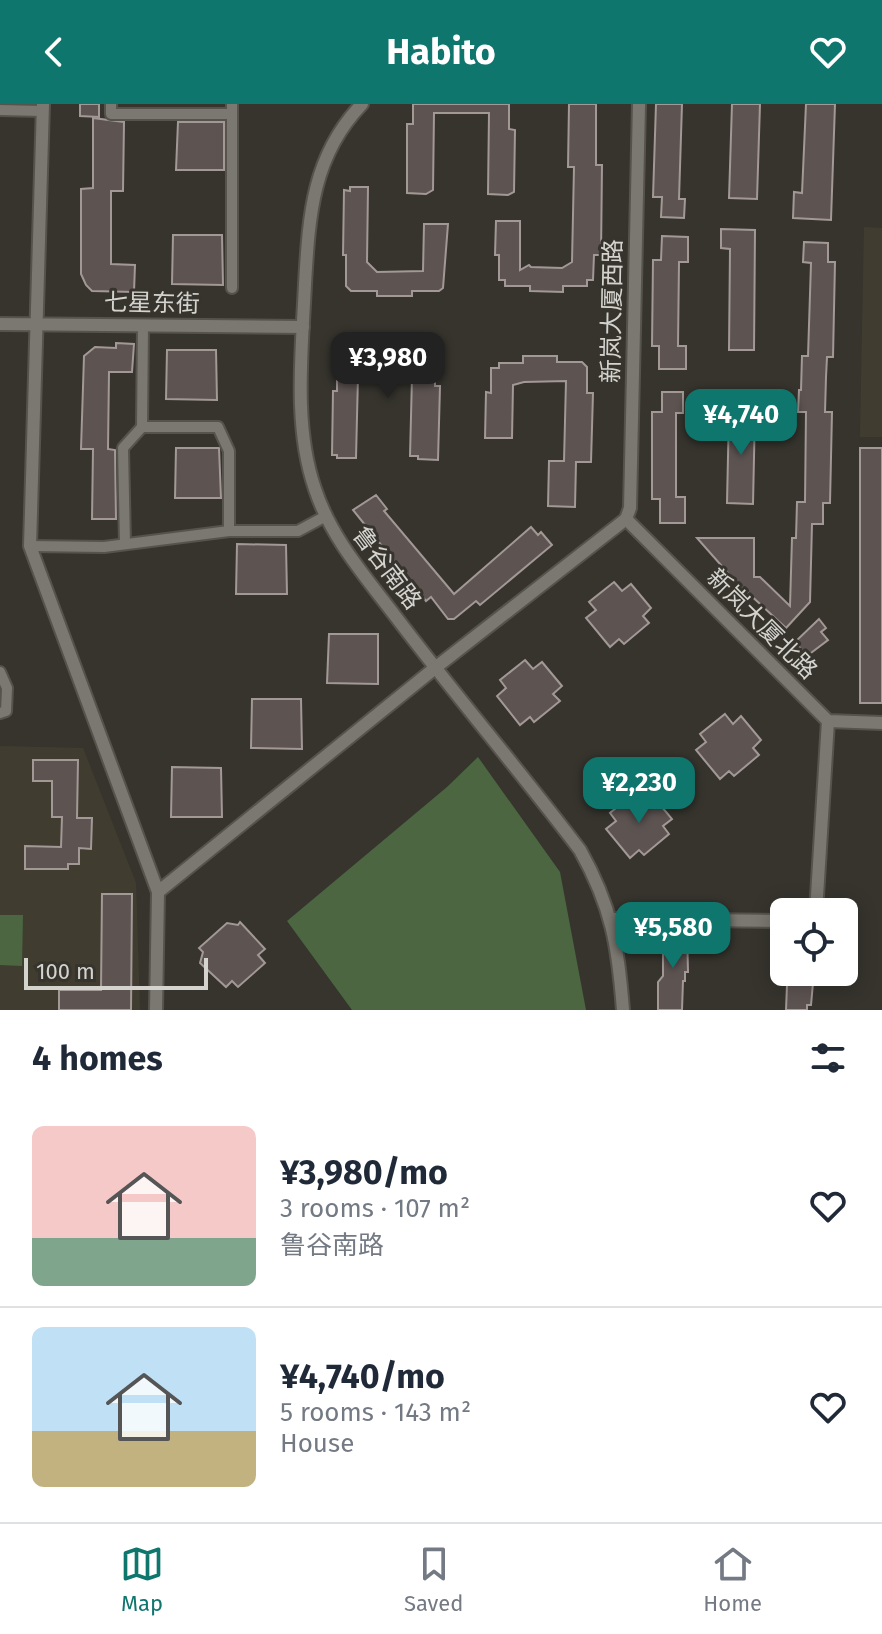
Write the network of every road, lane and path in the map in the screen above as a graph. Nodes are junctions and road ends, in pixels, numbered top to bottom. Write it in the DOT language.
graph roads {
  1 [pos="111,104"];
  2 [pos="362,104"];
  3 [pos="639,104"];
  4 [pos="42,107"];
  5 [pos="232,109"];
  6 [pos="0,110"];
  7 [pos="232,288"];
  8 [pos="0,324"];
  9 [pos="36,324"];
  10 [pos="143,325"];
  11 [pos="303,327"];
  12 [pos="142,427"];
  13 [pos="326,516"];
  14 [pos="626,519"];
  15 [pos="229,531"];
  16 [pos="125,544"];
  17 [pos="30,546"];
  18 [pos="435,668"];
  19 [pos="0,672"];
  20 [pos="0,713"];
  21 [pos="828,721"];
  22 [pos="882,723"];
  23 [pos="158,892"];
  24 [pos="817,898"];
  25 [pos="612,919"];
  26 [pos="770,921"];
  27 [pos="156,1010"];
  28 [pos="623,1010"];
  1 -- 5 [label="street"];
  2 -- 11 [label="street, 鲁谷南路"];
  3 -- 14 [label="street, 新岚大厦西路"];
  4 -- 6 [label="street"];
  4 -- 9 [label="street"];
  5 -- 7 [label="street"];
  8 -- 9 [label="street, 七星东街"];
  9 -- 10 [label="street, 七星东街"];
  9 -- 17 [label="street"];
  10 -- 11 [label="street, 七星东街"];
  10 -- 12 [label="street"];
  11 -- 13 [label="street, 鲁谷南路"];
  12 -- 15 [label="street"];
  12 -- 16 [label="street"];
  13 -- 15 [label="street"];
  13 -- 18 [label="street, 鲁谷南路"];
  14 -- 18 [label="street"];
  14 -- 21 [label="street, 新岚大厦北路"];
  15 -- 16 [label="street"];
  16 -- 17 [label="street"];
  17 -- 23 [label="street"];
  18 -- 23 [label="street"];
  18 -- 25 [label="street, 鲁谷南路"];
  19 -- 20 [label="street"];
  21 -- 22 [label="street"];
  21 -- 24 [label="street"];
  23 -- 27 [label="street"];
  25 -- 26 [label="street"];
  25 -- 28 [label="street, 鲁谷南路"];
}
